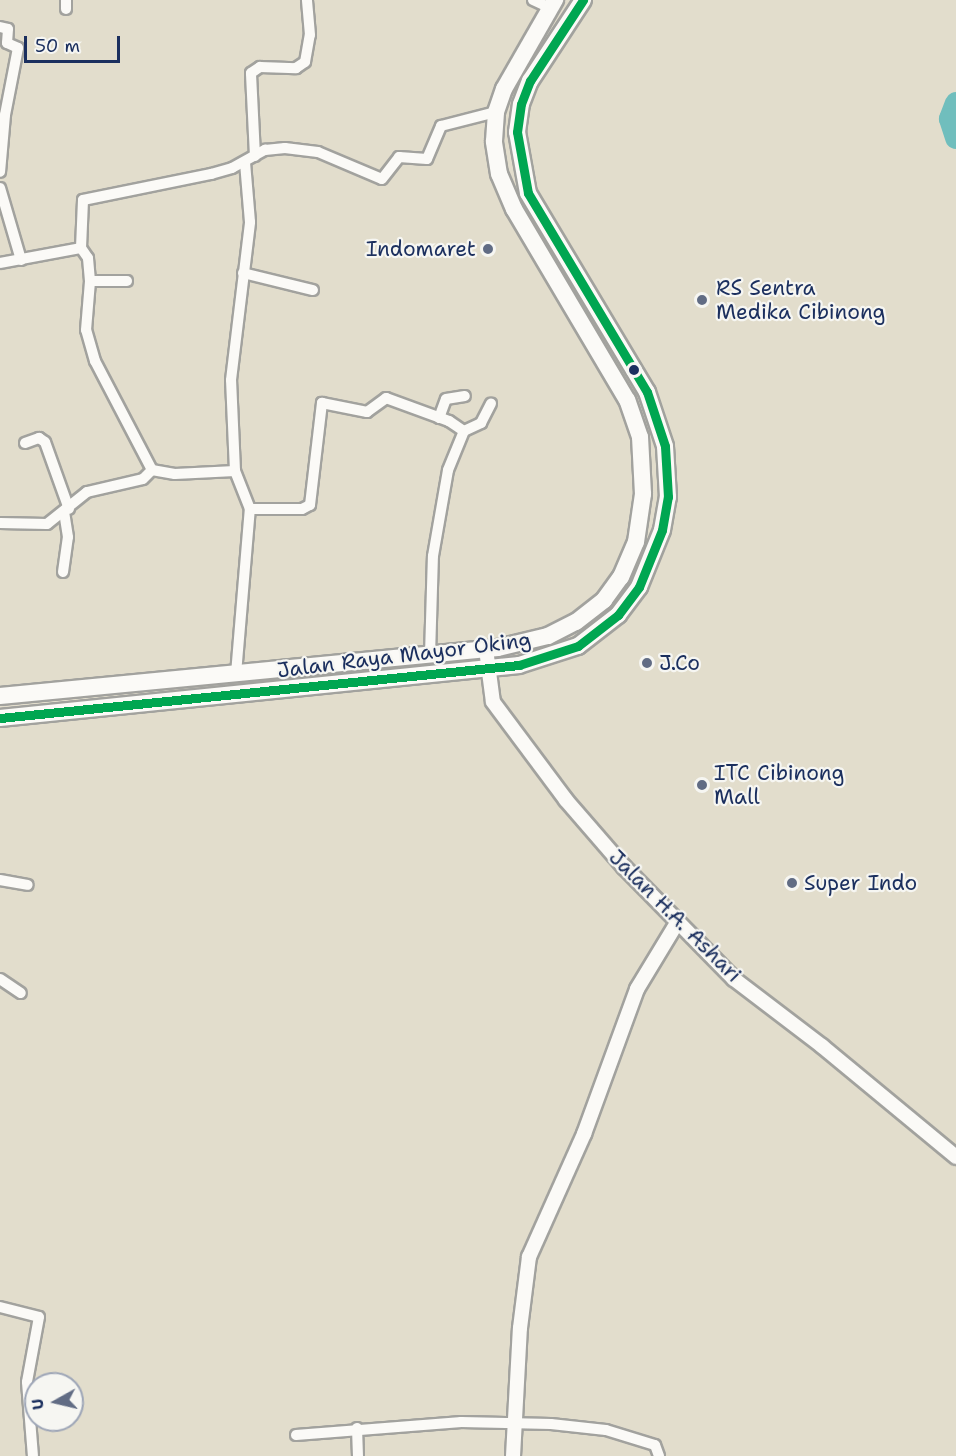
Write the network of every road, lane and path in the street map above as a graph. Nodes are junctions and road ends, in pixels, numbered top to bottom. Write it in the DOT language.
graph roads {
  1 [pos="307,0"];
  2 [pos="533,0"];
  3 [pos="583,0"];
  4 [pos="553,4"];
  5 [pos="0,27"];
  6 [pos="496,112"];
  7 [pos="255,156"];
  8 [pos="244,162"];
  9 [pos="0,172"];
  10 [pos="0,188"];
  11 [pos="81,248"];
  12 [pos="21,260"];
  13 [pos="0,263"];
  14 [pos="243,273"];
  15 [pos="127,280"];
  16 [pos="90,281"];
  17 [pos="313,290"];
  18 [pos="465,396"];
  19 [pos="492,403"];
  20 [pos="439,418"];
  21 [pos="464,431"];
  22 [pos="25,443"];
  23 [pos="152,470"];
  24 [pos="235,471"];
  25 [pos="250,509"];
  26 [pos="66,511"];
  27 [pos="0,523"];
  28 [pos="63,572"];
  29 [pos="486,649"];
  30 [pos="430,655"];
  31 [pos="489,669"];
  32 [pos="236,674"];
  33 [pos="194,678"];
  34 [pos="0,696"];
  35 [pos="196,698"];
  36 [pos="0,718"];
  37 [pos="0,880"];
  38 [pos="28,885"];
  39 [pos="677,923"];
  40 [pos="0,979"];
  41 [pos="21,993"];
  42 [pos="956,1157"];
  43 [pos="0,1307"];
  44 [pos="513,1422"];
  45 [pos="357,1428"];
  46 [pos="296,1435"];
  47 [pos="33,1456"];
  48 [pos="358,1456"];
  49 [pos="513,1456"];
  50 [pos="659,1456"];
  1 -- 7 [label="street"];
  2 -- 4 [label="street"];
  3 -- 31 [label="main road, Jalan Raya Mayor Oking"];
  4 -- 6 [label="main road, Jalan Raya Mayor Oking"];
  5 -- 9 [label="street"];
  6 -- 7 [label="street"];
  6 -- 29 [label="main road, Jalan Raya Mayor Oking"];
  7 -- 8 [label="street"];
  8 -- 11 [label="street"];
  8 -- 14 [label="street"];
  10 -- 12 [label="street"];
  11 -- 12 [label="street"];
  11 -- 16 [label="street"];
  12 -- 13 [label="street"];
  14 -- 17 [label="street"];
  14 -- 24 [label="street"];
  15 -- 16 [label="street"];
  16 -- 23 [label="street"];
  18 -- 20 [label="street"];
  19 -- 21 [label="street"];
  20 -- 21 [label="street"];
  20 -- 25 [label="street"];
  21 -- 30 [label="street"];
  22 -- 26 [label="street"];
  23 -- 24 [label="street"];
  23 -- 26 [label="street"];
  24 -- 25 [label="street"];
  25 -- 32 [label="street"];
  26 -- 27 [label="street"];
  26 -- 28 [label="street"];
  29 -- 30 [label="main road, Jalan Raya Mayor Oking"];
  29 -- 31 [label="street, Jalan H.A. Ashari"];
  30 -- 32 [label="main road, Jalan Raya Mayor Oking"];
  31 -- 35 [label="main road, Jalan Raya Mayor Oking"];
  31 -- 39 [label="street, Jalan H.A. Ashari"];
  32 -- 33 [label="main road, Jalan Raya Mayor Oking"];
  33 -- 34 [label="main road, Jalan Raya Mayor Oking"];
  33 -- 35 [label="main road"];
  35 -- 36 [label="main road, Jalan Raya Mayor Oking"];
  37 -- 38 [label="street"];
  39 -- 42 [label="street, Jalan H.A. Ashari"];
  39 -- 44 [label="street"];
  40 -- 41 [label="street"];
  43 -- 47 [label="street"];
  44 -- 45 [label="street"];
  44 -- 49 [label="street"];
  44 -- 50 [label="street"];
  45 -- 46 [label="street"];
  45 -- 48 [label="street"];
}
